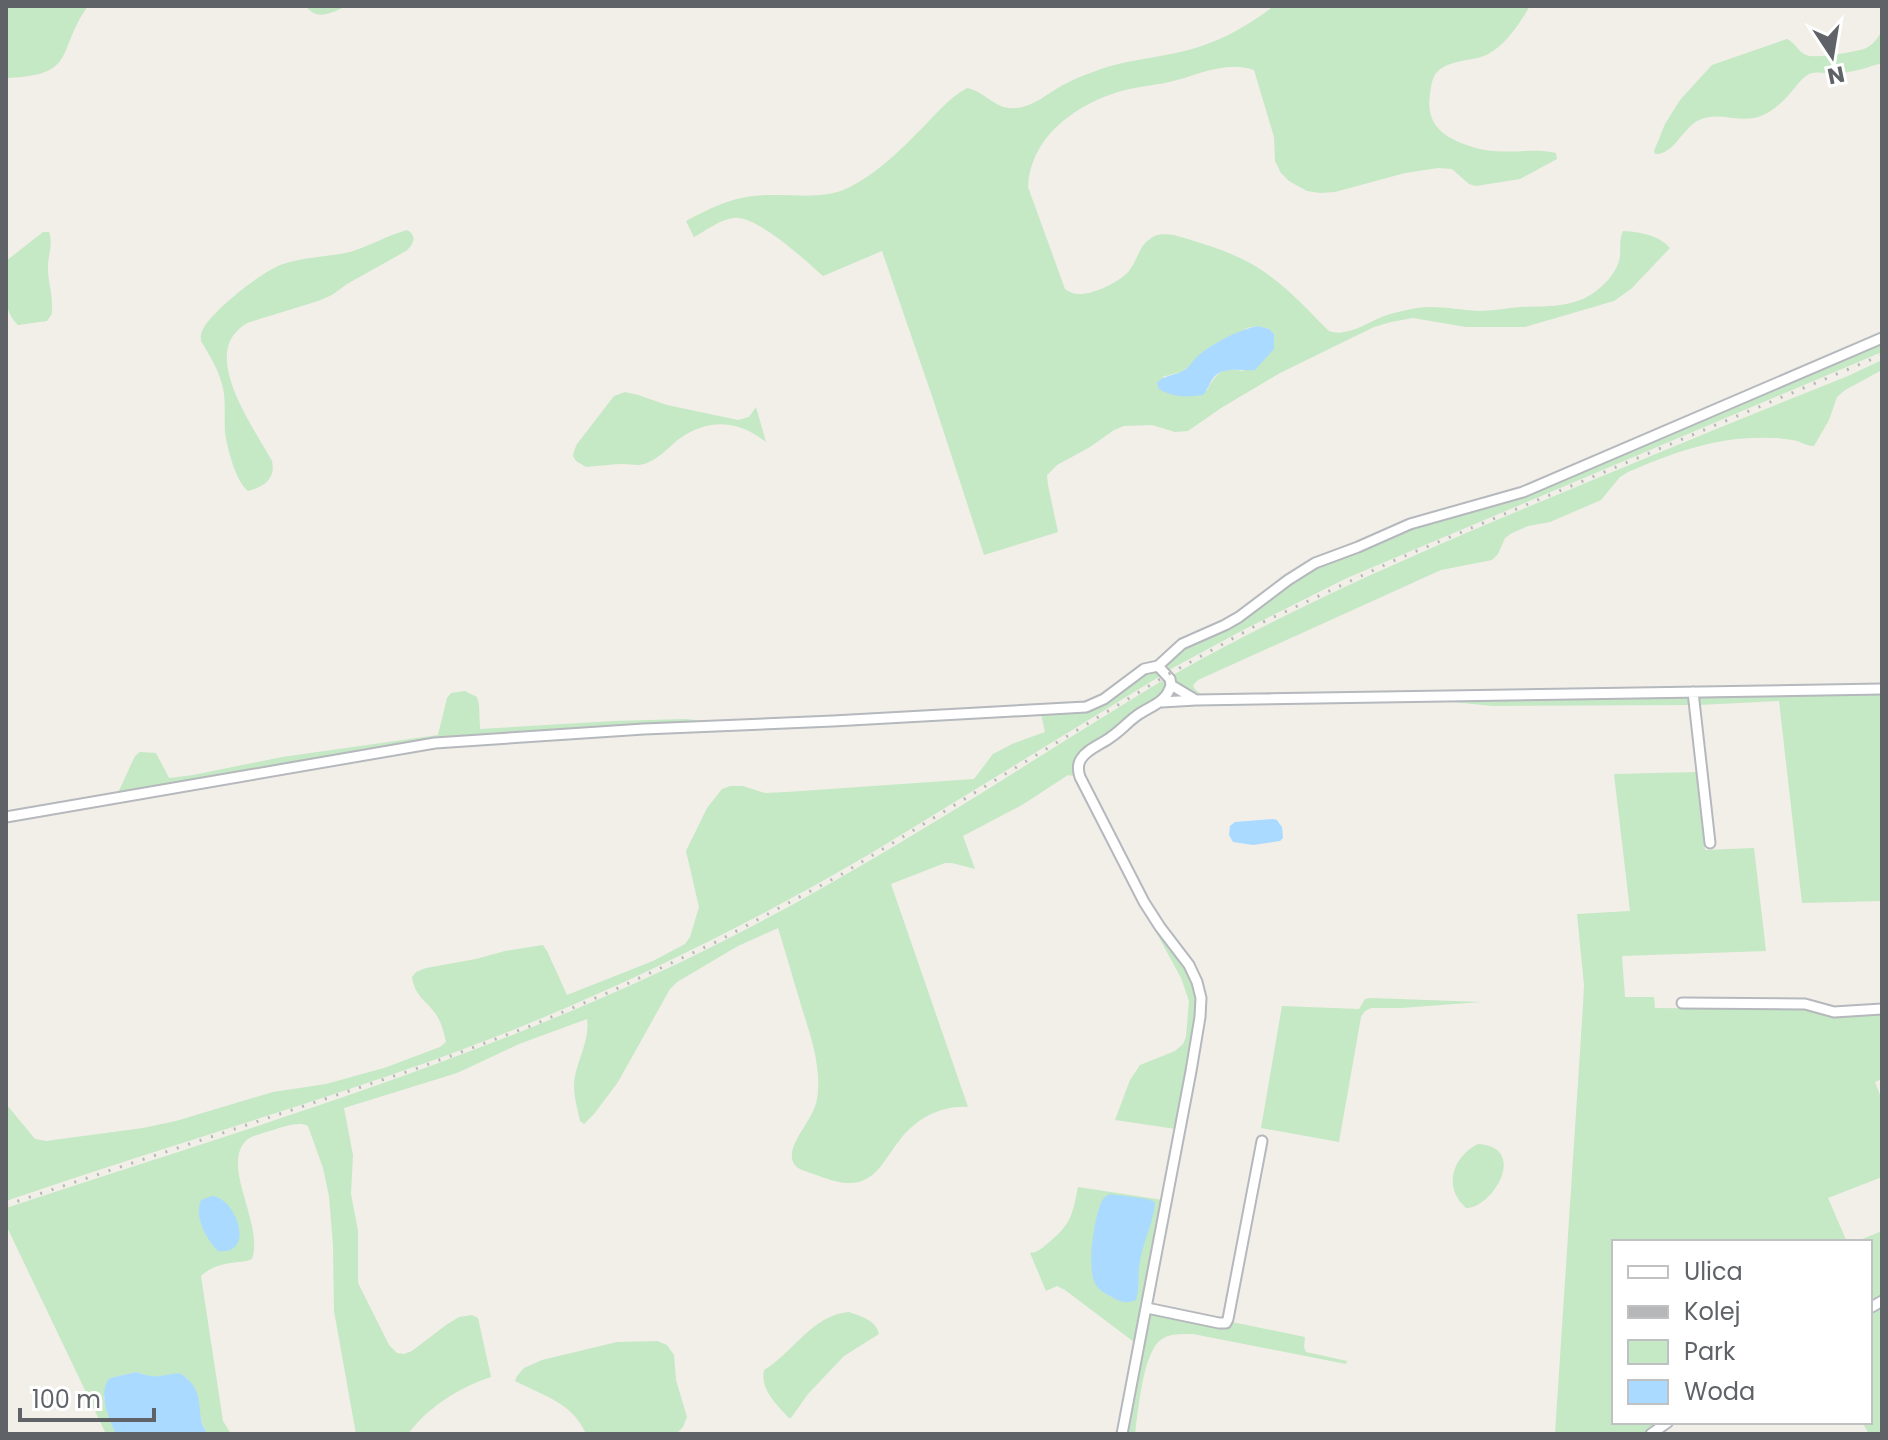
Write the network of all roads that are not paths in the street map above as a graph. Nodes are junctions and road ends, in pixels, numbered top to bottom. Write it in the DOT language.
graph roads {
  1 [pos="1882,338"];
  2 [pos="1158,666"];
  3 [pos="1171,685"];
  4 [pos="1882,689"];
  5 [pos="1693,692"];
  6 [pos="1196,700"];
  7 [pos="1161,702"];
  8 [pos="6,817"];
  9 [pos="1710,843"];
  10 [pos="1682,1003"];
  11 [pos="1882,1009"];
  12 [pos="1262,1141"];
  13 [pos="1147,1308"];
  14 [pos="1122,1434"];
  1 -- 2 [label="street"];
  2 -- 3 [label="street"];
  2 -- 8 [label="street"];
  3 -- 6 [label="street"];
  3 -- 7 [label="street"];
  4 -- 5 [label="street"];
  5 -- 6 [label="street"];
  5 -- 9 [label="street"];
  6 -- 7 [label="street"];
  7 -- 13 [label="street"];
  10 -- 11 [label="street"];
  12 -- 13 [label="street"];
  13 -- 14 [label="street"];
}
